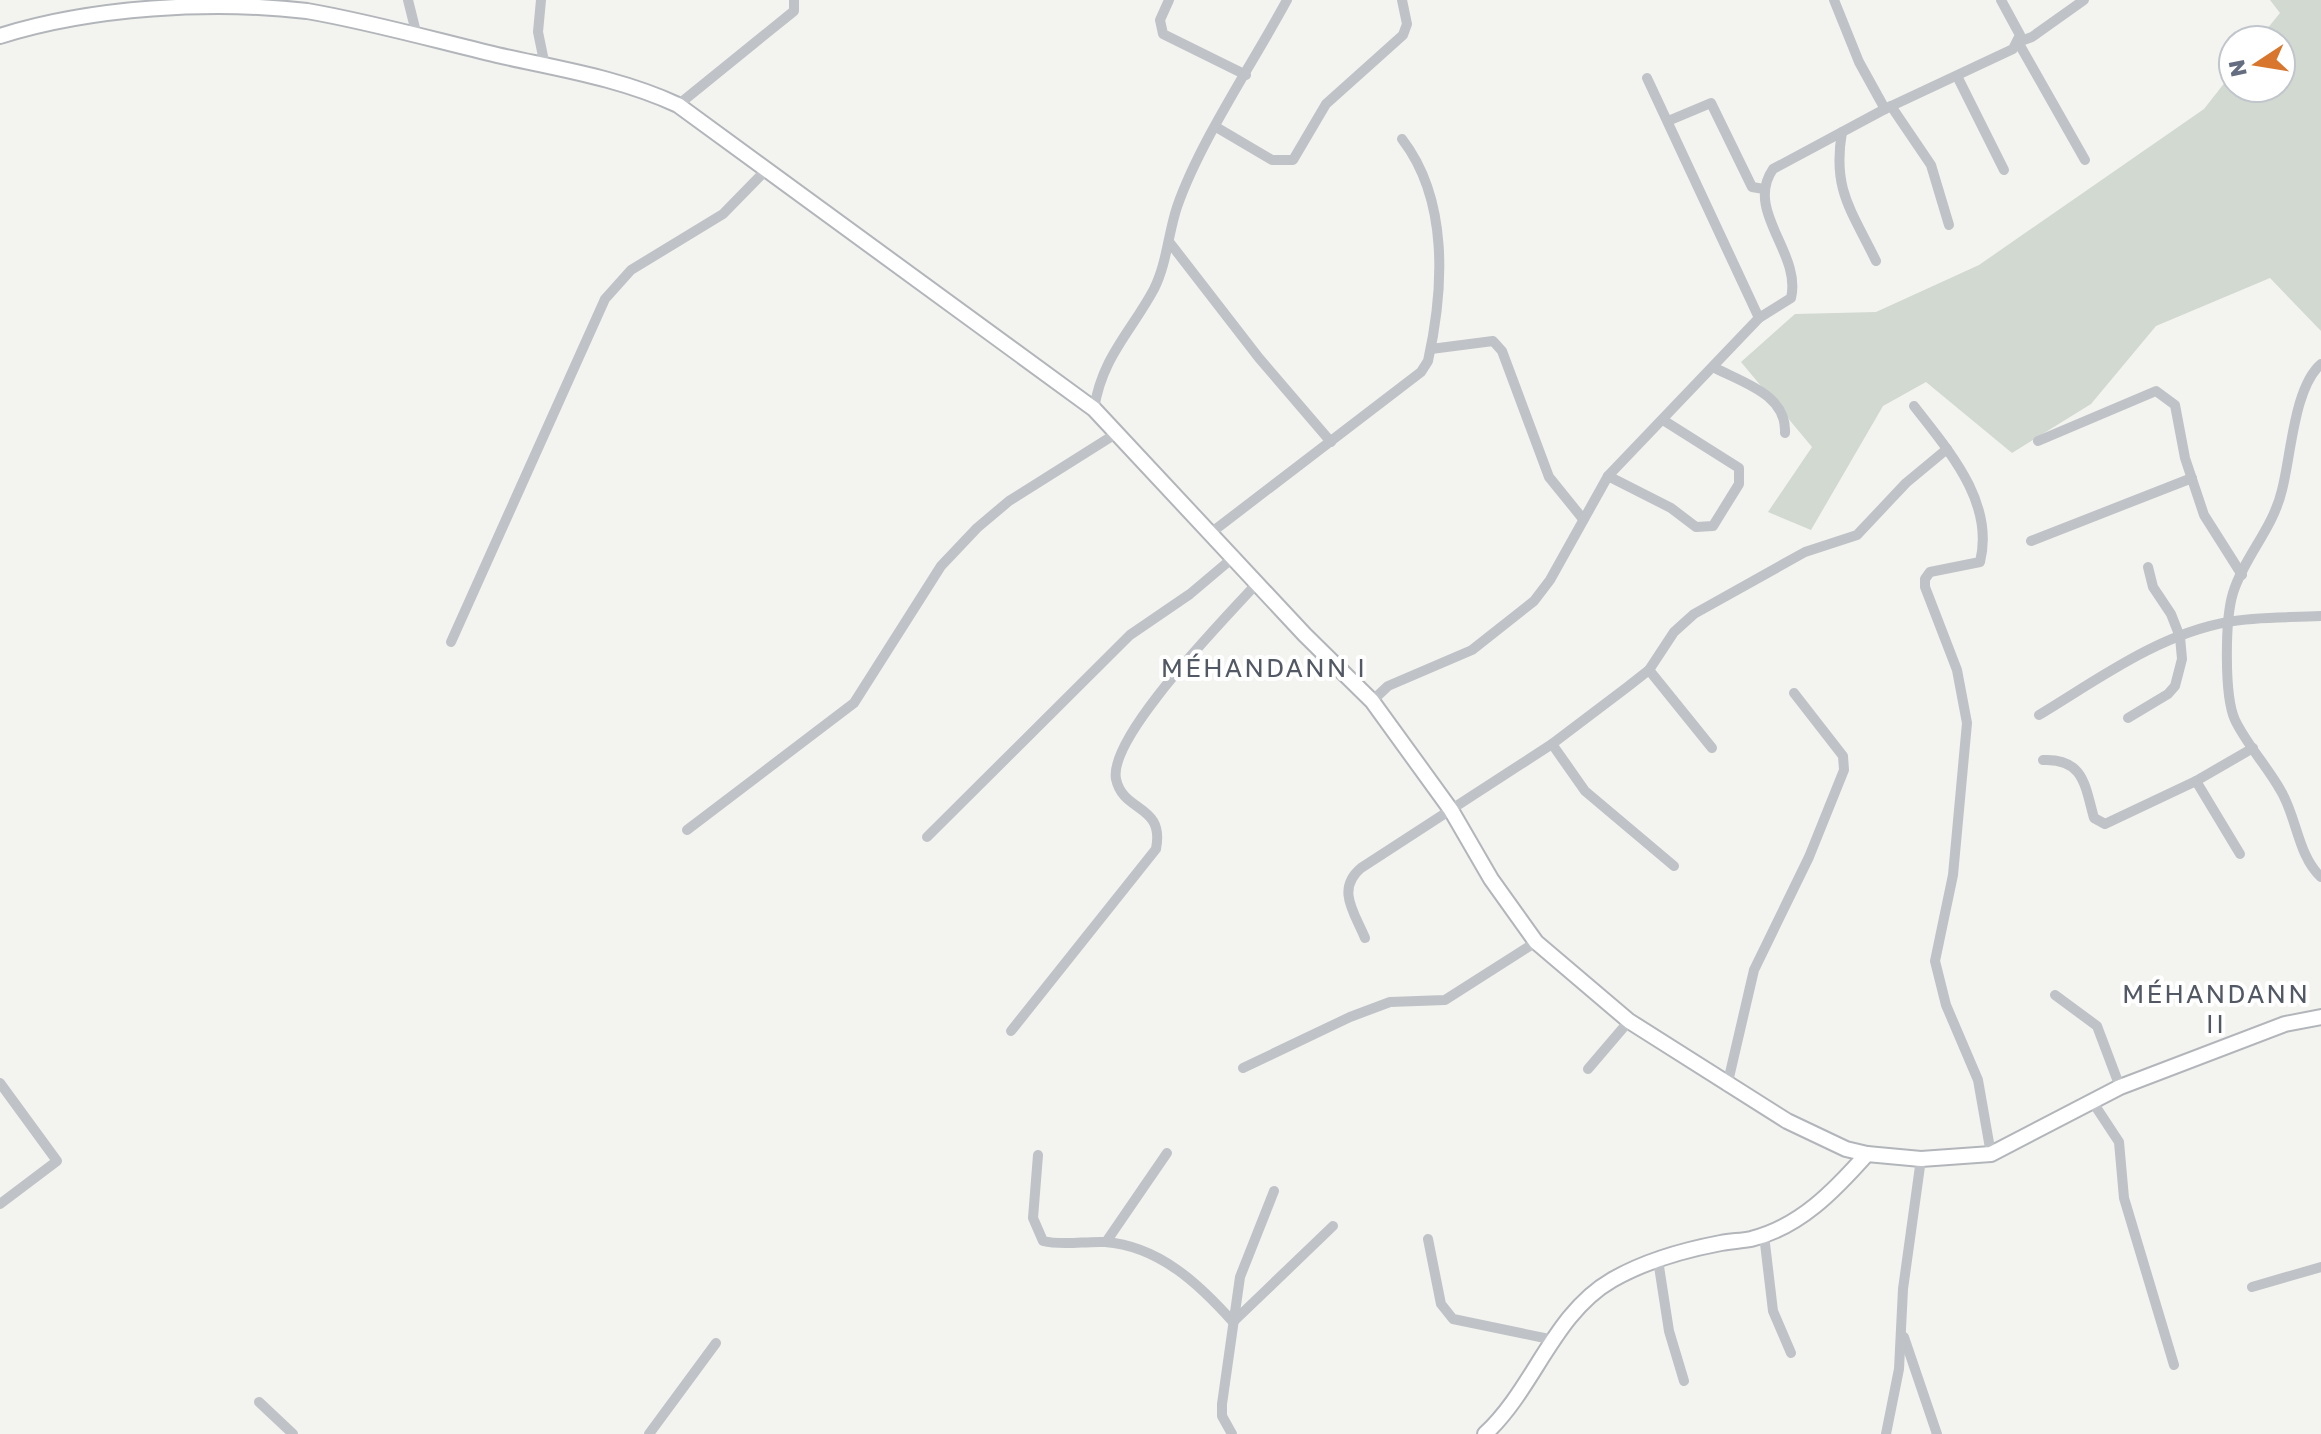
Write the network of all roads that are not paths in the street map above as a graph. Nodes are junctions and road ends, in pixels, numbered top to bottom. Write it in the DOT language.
graph roads {
  1 [pos="408,0"];
  2 [pos="541,0"];
  3 [pos="794,0"];
  4 [pos="1169,0"];
  5 [pos="1287,0"];
  6 [pos="1402,0"];
  7 [pos="1834,0"];
  8 [pos="2001,0"];
  9 [pos="2084,0"];
  10 [pos="0,36"];
  11 [pos="417,36"];
  12 [pos="2018,42"];
  13 [pos="545,66"];
  14 [pos="1246,75"];
  15 [pos="1957,76"];
  16 [pos="1647,78"];
  17 [pos="678,105"];
  18 [pos="1888,108"];
  19 [pos="1668,121"];
  20 [pos="1216,127"];
  21 [pos="1842,132"];
  22 [pos="1402,139"];
  23 [pos="2085,160"];
  24 [pos="766,170"];
  25 [pos="2004,170"];
  26 [pos="1764,189"];
  27 [pos="1949,225"];
  28 [pos="1170,243"];
  29 [pos="1876,261"];
  30 [pos="1759,318"];
  31 [pos="1431,349"];
  32 [pos="2321,364"];
  33 [pos="1715,368"];
  34 [pos="1914,406"];
  35 [pos="1094,409"];
  36 [pos="1663,420"];
  37 [pos="1117,433"];
  38 [pos="1785,433"];
  39 [pos="2038,441"];
  40 [pos="1331,442"];
  41 [pos="1947,449"];
  42 [pos="1608,476"];
  43 [pos="2192,478"];
  44 [pos="1583,519"];
  45 [pos="1212,532"];
  46 [pos="2031,541"];
  47 [pos="1235,556"];
  48 [pos="2148,567"];
  49 [pos="2242,575"];
  50 [pos="1258,582"];
  51 [pos="2321,616"];
  52 [pos="2229,621"];
  53 [pos="2180,637"];
  54 [pos="451,642"];
  55 [pos="1649,670"];
  56 [pos="1794,693"];
  57 [pos="1372,701"];
  58 [pos="2039,715"];
  59 [pos="2128,718"];
  60 [pos="1552,744"];
  61 [pos="1712,748"];
  62 [pos="2253,748"];
  63 [pos="2043,760"];
  64 [pos="2196,781"];
  65 [pos="1451,810"];
  66 [pos="687,830"];
  67 [pos="927,837"];
  68 [pos="2240,854"];
  69 [pos="1674,866"];
  70 [pos="2321,877"];
  71 [pos="1365,938"];
  72 [pos="1536,942"];
  73 [pos="2055,995"];
  74 [pos="2321,1017"];
  75 [pos="1629,1021"];
  76 [pos="1011,1031"];
  77 [pos="1243,1068"];
  78 [pos="1588,1069"];
  79 [pos="0,1083"];
  80 [pos="1727,1086"];
  81 [pos="2120,1087"];
  82 [pos="2092,1101"];
  83 [pos="1167,1153"];
  84 [pos="1867,1154"];
  85 [pos="1991,1154"];
  86 [pos="1038,1155"];
  87 [pos="1921,1159"];
  88 [pos="1274,1191"];
  89 [pos="0,1204"];
  90 [pos="1333,1226"];
  91 [pos="1764,1235"];
  92 [pos="1428,1239"];
  93 [pos="1106,1242"];
  94 [pos="1658,1260"];
  95 [pos="2321,1267"];
  96 [pos="2252,1287"];
  97 [pos="1233,1322"];
  98 [pos="1903,1335"];
  99 [pos="1554,1340"];
  100 [pos="716,1343"];
  101 [pos="1791,1353"];
  102 [pos="2174,1365"];
  103 [pos="1684,1381"];
  104 [pos="259,1402"];
  105 [pos="293,1434"];
  106 [pos="649,1434"];
  107 [pos="1232,1434"];
  108 [pos="1485,1434"];
  109 [pos="1886,1434"];
  110 [pos="1937,1434"];
  1 -- 11 [label="street"];
  2 -- 13 [label="street"];
  3 -- 17 [label="street"];
  4 -- 14 [label="street"];
  5 -- 14 [label="street"];
  6 -- 20 [label="street"];
  7 -- 18 [label="street"];
  8 -- 12 [label="street"];
  9 -- 12 [label="street"];
  10 -- 11 [label="street"];
  11 -- 13 [label="street"];
  12 -- 15 [label="street"];
  12 -- 23 [label="street"];
  13 -- 17 [label="street"];
  14 -- 20 [label="street"];
  15 -- 18 [label="street"];
  15 -- 25 [label="street"];
  16 -- 19 [label="street"];
  17 -- 24 [label="street"];
  18 -- 21 [label="street"];
  18 -- 27 [label="street"];
  19 -- 26 [label="street"];
  19 -- 30 [label="street"];
  20 -- 28 [label="street"];
  21 -- 26 [label="street"];
  21 -- 29 [label="street"];
  22 -- 31 [label="street"];
  24 -- 35 [label="street"];
  24 -- 54 [label="street"];
  26 -- 30 [label="street"];
  28 -- 35 [label="street"];
  28 -- 40 [label="street"];
  30 -- 33 [label="street"];
  31 -- 40 [label="street"];
  31 -- 44 [label="street"];
  32 -- 49 [label="street"];
  33 -- 36 [label="street"];
  33 -- 38 [label="street"];
  34 -- 41 [label="street"];
  35 -- 37 [label="street"];
  36 -- 42 [label="street"];
  36 -- 42 [label="street"];
  37 -- 45 [label="street"];
  37 -- 66 [label="street"];
  39 -- 43 [label="street"];
  40 -- 45 [label="street"];
  41 -- 55 [label="street"];
  41 -- 85 [label="street"];
  42 -- 44 [label="street"];
  43 -- 46 [label="street"];
  43 -- 49 [label="street"];
  44 -- 57 [label="street"];
  45 -- 47 [label="street"];
  47 -- 50 [label="street"];
  47 -- 67 [label="street"];
  48 -- 53 [label="street"];
  49 -- 52 [label="street"];
  50 -- 57 [label="street"];
  50 -- 76 [label="street"];
  51 -- 52 [label="street"];
  52 -- 53 [label="street"];
  52 -- 62 [label="street"];
  53 -- 58 [label="street"];
  53 -- 59 [label="street"];
  55 -- 60 [label="street"];
  55 -- 61 [label="street"];
  56 -- 80 [label="street"];
  57 -- 65 [label="street"];
  60 -- 65 [label="street"];
  60 -- 69 [label="street"];
  62 -- 64 [label="street"];
  62 -- 70 [label="street"];
  63 -- 64 [label="street"];
  64 -- 68 [label="street"];
  65 -- 71 [label="street"];
  65 -- 72 [label="street"];
  72 -- 75 [label="street"];
  72 -- 77 [label="street"];
  73 -- 81 [label="street"];
  74 -- 81 [label="street"];
  75 -- 78 [label="street"];
  75 -- 80 [label="street"];
  79 -- 89 [label="street"];
  80 -- 84 [label="street"];
  81 -- 82 [label="street"];
  82 -- 85 [label="street"];
  82 -- 102 [label="street"];
  83 -- 93 [label="street"];
  84 -- 87 [label="street"];
  84 -- 91 [label="street"];
  85 -- 87 [label="street"];
  86 -- 93 [label="street"];
  87 -- 98 [label="street"];
  88 -- 97 [label="street"];
  90 -- 97 [label="street"];
  91 -- 94 [label="street"];
  91 -- 101 [label="street"];
  92 -- 99 [label="street"];
  93 -- 97 [label="street"];
  94 -- 99 [label="street"];
  94 -- 103 [label="street"];
  95 -- 96 [label="street"];
  97 -- 107 [label="street"];
  98 -- 109 [label="street"];
  98 -- 110 [label="street"];
  99 -- 108 [label="street"];
  100 -- 106 [label="street"];
  104 -- 105 [label="street"];
}
